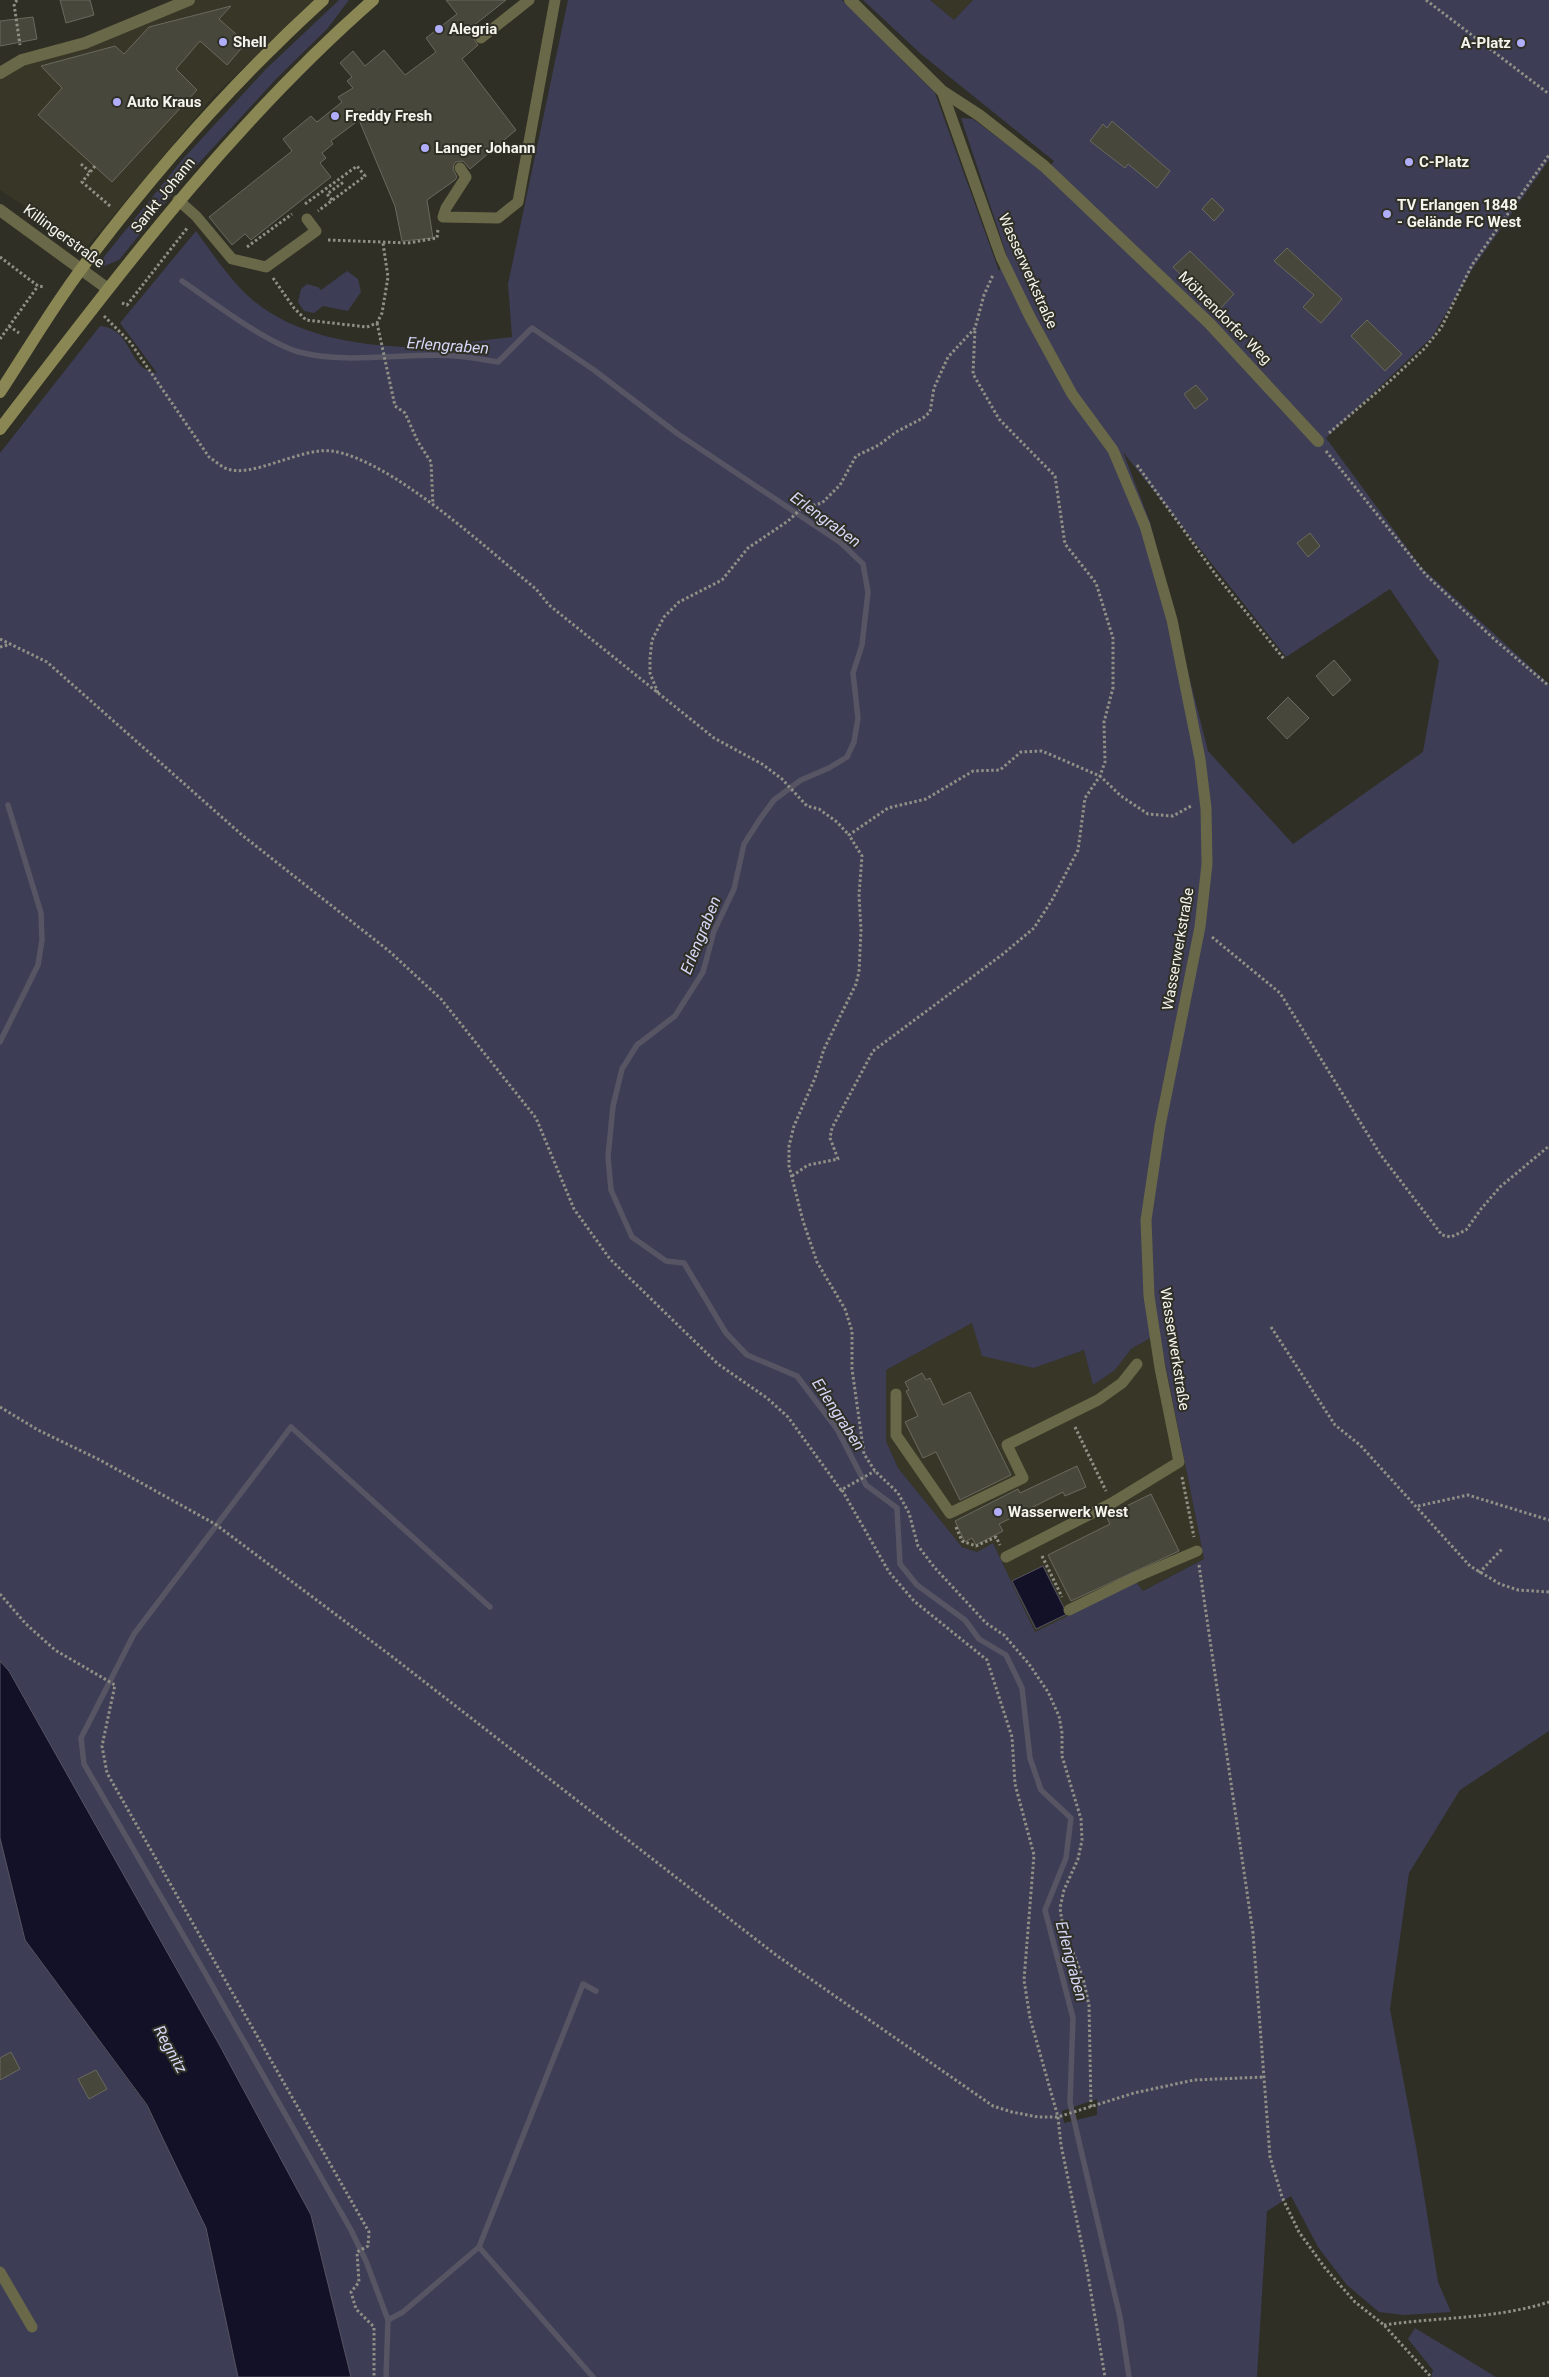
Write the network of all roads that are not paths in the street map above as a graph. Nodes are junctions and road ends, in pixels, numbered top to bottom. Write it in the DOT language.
graph roads {
  1 [pos="189,0"];
  2 [pos="323,0"];
  3 [pos="373,0"];
  4 [pos="529,0"];
  5 [pos="555,0"];
  6 [pos="850,0"];
  7 [pos="481,38"];
  8 [pos="0,73"];
  9 [pos="942,91"];
  10 [pos="460,168"];
  11 [pos="178,200"];
  12 [pos="0,210"];
  13 [pos="307,218"];
  14 [pos="81,269"];
  15 [pos="108,289"];
  16 [pos="0,392"];
  17 [pos="0,430"];
  18 [pos="1318,441"];
  19 [pos="1137,1364"];
  20 [pos="896,1394"];
  21 [pos="1197,1551"];
  22 [pos="1006,1557"];
  23 [pos="1068,1610"];
  24 [pos="0,2272"];
  25 [pos="32,2327"];
  1 -- 8 [label="street"];
  2 -- 14 [label="main road, Sankt Johann"];
  3 -- 11 [label="main road, Sankt Johann"];
  4 -- 7 [label="lane"];
  5 -- 10 [label="lane"];
  6 -- 9 [label="street, Möhrendorfer Weg"];
  9 -- 18 [label="street, Möhrendorfer Weg"];
  9 -- 22 [label="lane, Wasserwerkstraße"];
  11 -- 13 [label="lane"];
  11 -- 15 [label="main road, Sankt Johann"];
  12 -- 14 [label="street, Killingerstraße"];
  14 -- 15 [label="street, Killingerstraße"];
  14 -- 16 [label="main road, Sankt Johann"];
  15 -- 17 [label="main road, Sankt Johann"];
  19 -- 20 [label="lane"];
  21 -- 23 [label="lane"];
  24 -- 25 [label="lane"];
}
